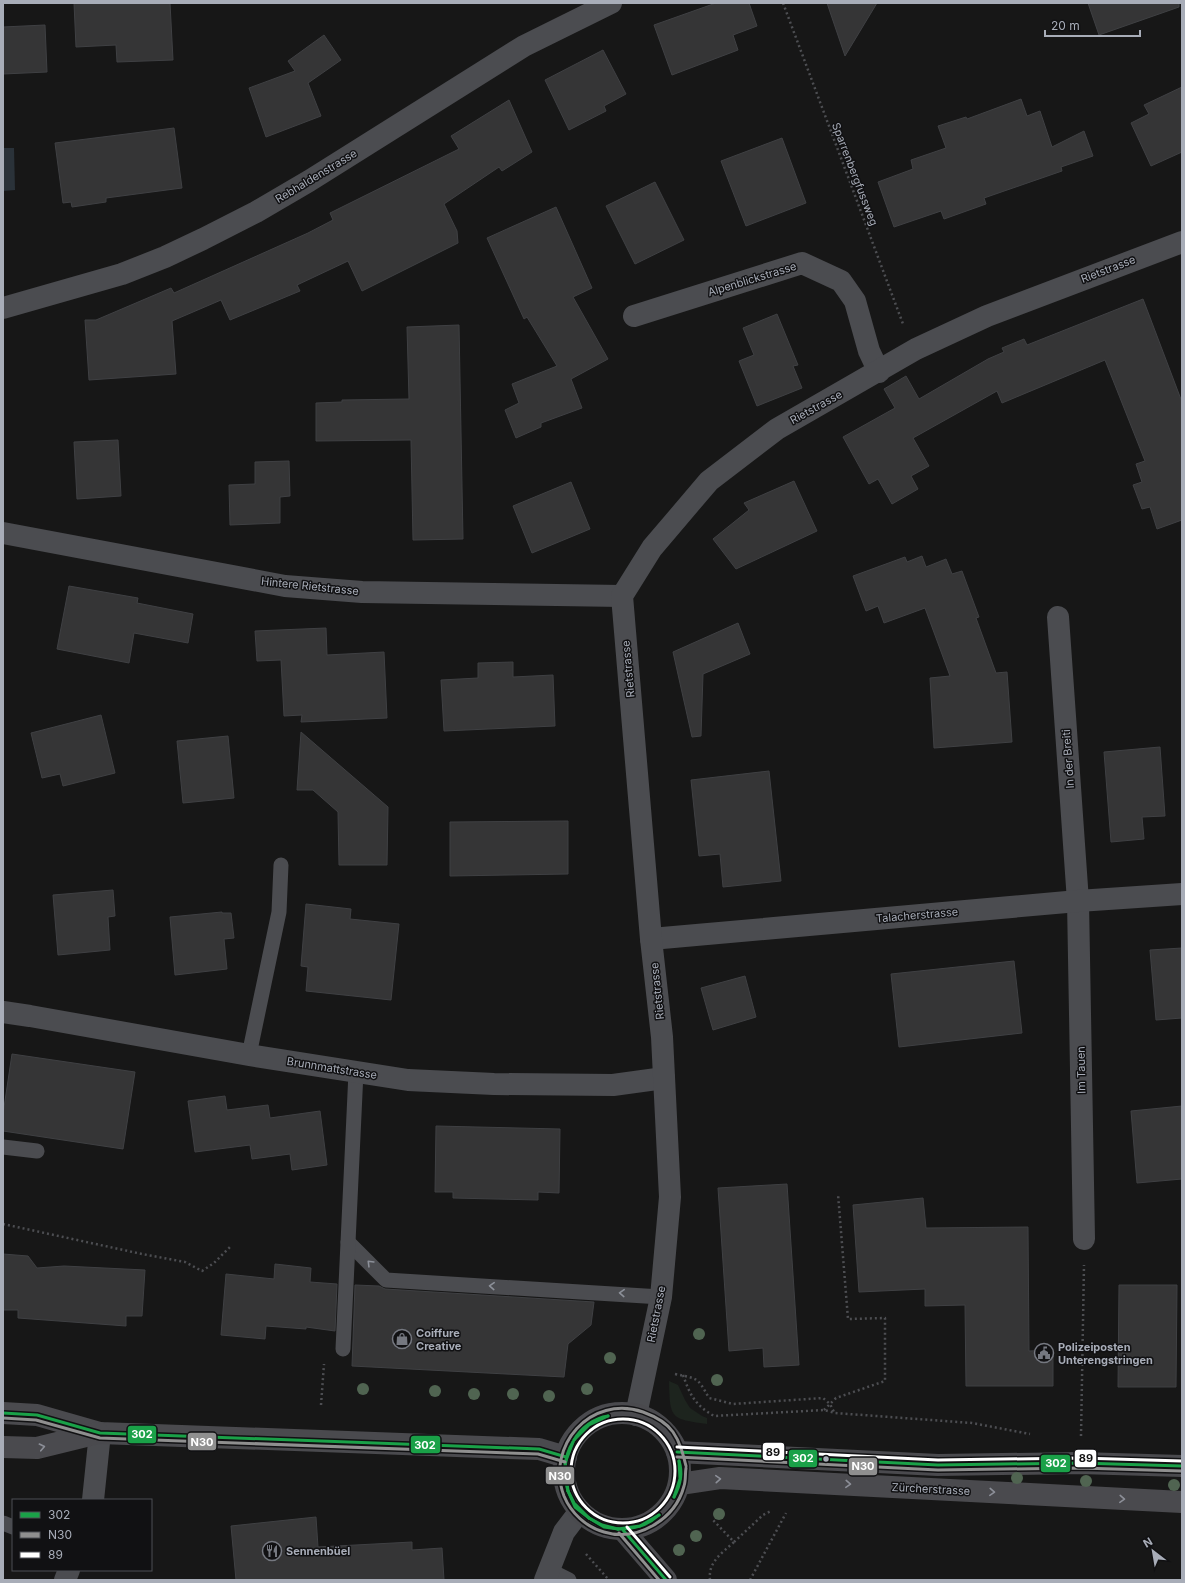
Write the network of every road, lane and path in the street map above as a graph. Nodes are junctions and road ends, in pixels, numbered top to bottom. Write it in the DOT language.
graph roads {
  1 [pos="611,3"];
  2 [pos="783,3"];
  3 [pos="1182,242"];
  4 [pos="3,308"];
  5 [pos="634,316"];
  6 [pos="916,349"];
  7 [pos="879,372"];
  8 [pos="3,533"];
  9 [pos="622,596"];
  10 [pos="1058,617"];
  11 [pos="281,865"];
  12 [pos="1182,894"];
  13 [pos="1078,901"];
  14 [pos="651,939"];
  15 [pos="3,1012"];
  16 [pos="249,1055"];
  17 [pos="356,1072"];
  18 [pos="664,1078"];
  19 [pos="3,1146"];
  20 [pos="37,1151"];
  21 [pos="838,1194"];
  22 [pos="3,1224"];
  23 [pos="1084,1239"];
  24 [pos="348,1242"];
  25 [pos="231,1246"];
  26 [pos="661,1297"];
  27 [pos="343,1349"];
  28 [pos="675,1374"];
  29 [pos="683,1375"];
  30 [pos="830,1404"];
  31 [pos="824,1410"];
  32 [pos="3,1413"];
  33 [pos="835,1413"];
  34 [pos="636,1415"];
  35 [pos="100,1433"];
  36 [pos="1034,1435"];
  37 [pos="1080,1443"];
  38 [pos="3,1447"];
  39 [pos="677,1452"];
  40 [pos="566,1456"];
  41 [pos="1182,1466"];
  42 [pos="680,1484"];
  43 [pos="93,1499"];
  44 [pos="1182,1502"];
  45 [pos="580,1511"];
  46 [pos="771,1511"];
  47 [pos="786,1513"];
  48 [pos="713,1520"];
  49 [pos="623,1530"];
  50 [pos="734,1542"];
  51 [pos="588,1557"];
  52 [pos="547,1575"];
  53 [pos="608,1579"];
  54 [pos="569,1580"];
  55 [pos="666,1580"];
  56 [pos="710,1580"];
  57 [pos="750,1580"];
  1 -- 4 [label="street, Rebhaldenstrasse"];
  2 -- 6 [label="path, Sparrenbergfussweg"];
  3 -- 6 [label="street, Rietstrasse"];
  5 -- 7 [label="street, Alpenblickstrasse"];
  6 -- 7 [label="street, Rietstrasse"];
  7 -- 9 [label="street, Rietstrasse"];
  8 -- 9 [label="street, Hintere Rietstrasse"];
  9 -- 14 [label="street, Rietstrasse"];
  10 -- 13 [label="street, In der Breiti"];
  11 -- 16 [label="lane"];
  12 -- 13 [label="street, Talacherstrasse"];
  13 -- 14 [label="street, Talacherstrasse"];
  13 -- 23 [label="street, Im Tauen"];
  14 -- 18 [label="street, Rietstrasse"];
  15 -- 16 [label="street, Brunnmattstrasse"];
  16 -- 17 [label="street, Brunnmattstrasse"];
  17 -- 18 [label="street, Brunnmattstrasse"];
  17 -- 24 [label="lane"];
  18 -- 26 [label="street, Rietstrasse"];
  19 -- 20 [label="lane"];
  21 -- 30 [label="path"];
  22 -- 25 [label="path"];
  23 -- 37 [label="path"];
  26 -- 24 [label="lane, one-way"];
  24 -- 27 [label="lane"];
  26 -- 34 [label="street, Rietstrasse"];
  28 -- 29 [label="path"];
  29 -- 30 [label="path"];
  29 -- 31 [label="path"];
  30 -- 31 [label="path"];
  30 -- 33 [label="path"];
  31 -- 33 [label="path"];
  32 -- 35 [label="main road"];
  33 -- 36 [label="path"];
  34 -- 39 [label="main road"];
  34 -- 40 [label="main road"];
  38 -- 35 [label="main road, one-way"];
  35 -- 40 [label="main road"];
  35 -- 43 [label="street"];
  39 -- 41 [label="main road"];
  39 -- 42 [label="main road"];
  40 -- 45 [label="main road"];
  42 -- 44 [label="main road, Zürcherstrasse, one-way"];
  42 -- 49 [label="main road"];
  45 -- 49 [label="main road"];
  45 -- 52 [label="street"];
  46 -- 50 [label="path"];
  47 -- 57 [label="path"];
  48 -- 50 [label="path"];
  49 -- 55 [label="main road"];
  50 -- 56 [label="path"];
  51 -- 53 [label="path"];
  52 -- 54 [label="lane"];
}
